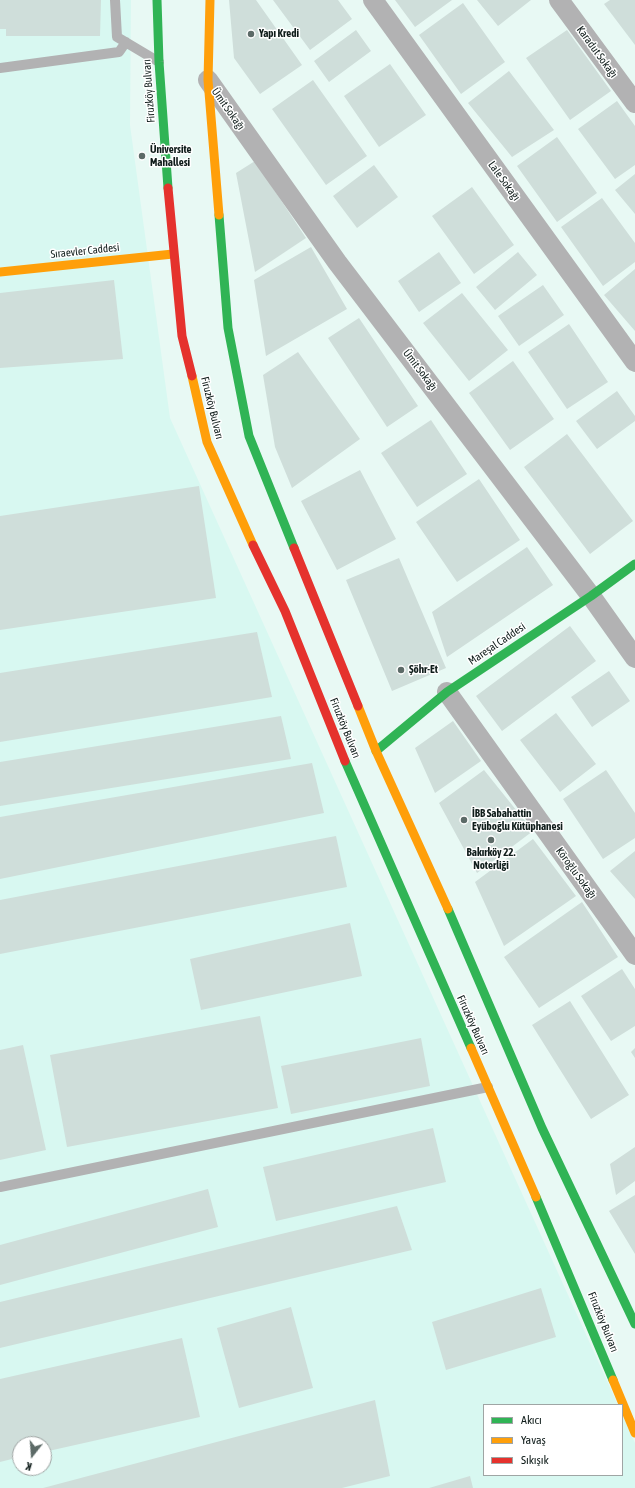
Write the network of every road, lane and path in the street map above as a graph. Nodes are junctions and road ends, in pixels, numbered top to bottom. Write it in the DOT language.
graph roads {
  1 [pos="115,0"];
  2 [pos="157,0"];
  3 [pos="210,0"];
  4 [pos="373,0"];
  5 [pos="559,0"];
  6 [pos="126,42"];
  7 [pos="159,62"];
  8 [pos="0,68"];
  9 [pos="208,80"];
  10 [pos="635,103"];
  11 [pos="173,254"];
  12 [pos="0,272"];
  13 [pos="635,362"];
  14 [pos="635,564"];
  15 [pos="591,596"];
  16 [pos="635,658"];
  17 [pos="447,692"];
  18 [pos="376,751"];
  19 [pos="370,761"];
  20 [pos="362,779"];
  21 [pos="366,809"];
  22 [pos="635,955"];
  23 [pos="488,1087"];
  24 [pos="0,1187"];
  25 [pos="635,1324"];
  26 [pos="635,1432"];
  1 -- 6 [label="lane"];
  2 -- 7 [label="main road, Firuzköy Bulvarı"];
  3 -- 9 [label="main road, Firuzköy Bulvarı"];
  4 -- 13 [label="street, Lale Sokağı"];
  5 -- 10 [label="street, Karadut Sokağı"];
  6 -- 7 [label="lane"];
  6 -- 8 [label="lane"];
  7 -- 11 [label="main road, Firuzköy Bulvarı"];
  9 -- 15 [label="street, Ümit Sokağı"];
  9 -- 18 [label="main road, Firuzköy Bulvarı"];
  11 -- 12 [label="main road, Sıraevler Caddesi"];
  11 -- 21 [label="main road, Firuzköy Bulvarı"];
  14 -- 15 [label="main road, Mareşal Caddesi"];
  15 -- 16 [label="street, Ümit Sokağı"];
  15 -- 17 [label="main road, Mareşal Caddesi"];
  17 -- 18 [label="main road, Mareşal Caddesi"];
  17 -- 22 [label="street, Köroğlu Sokağı"];
  18 -- 19 [label="main road, Mareşal Caddesi"];
  18 -- 25 [label="main road, Firuzköy Bulvarı"];
  20 -- 21 [label="main road"];
  21 -- 23 [label="main road, Firuzköy Bulvarı"];
  23 -- 24 [label="lane"];
  23 -- 26 [label="main road, Firuzköy Bulvarı"];
}
